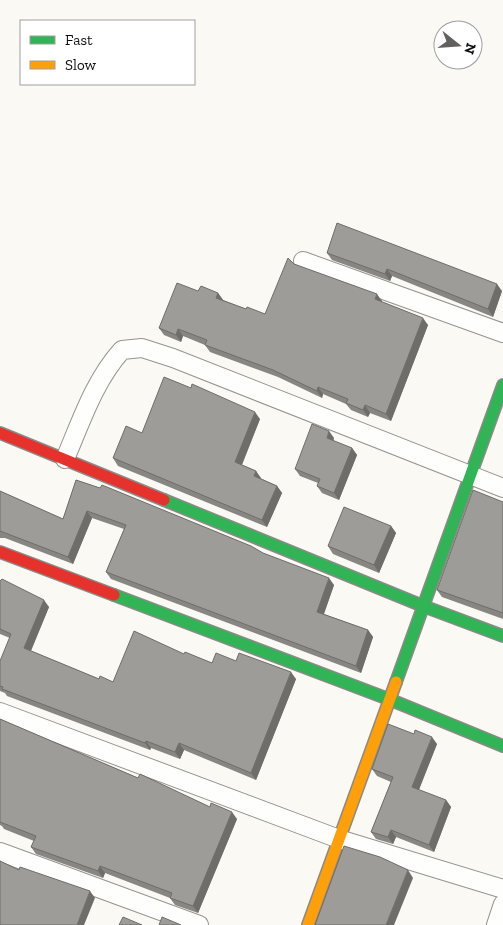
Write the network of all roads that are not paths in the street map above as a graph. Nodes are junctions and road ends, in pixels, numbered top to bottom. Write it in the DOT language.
graph roads {
  1 [pos="304,261"];
  2 [pos="503,334"];
  3 [pos="503,385"];
  4 [pos="0,433"];
  5 [pos="65,459"];
  6 [pos="470,476"];
  7 [pos="503,488"];
  8 [pos="0,552"];
  9 [pos="423,606"];
  10 [pos="503,636"];
  11 [pos="391,700"];
  12 [pos="0,712"];
  13 [pos="503,746"];
  14 [pos="339,840"];
  15 [pos="0,852"];
  16 [pos="503,890"];
  17 [pos="503,904"];
  18 [pos="199,925"];
  19 [pos="308,925"];
  20 [pos="496,925"];
  1 -- 2 [label="street"];
  3 -- 6 [label="street"];
  4 -- 5 [label="street"];
  5 -- 6 [label="street"];
  5 -- 9 [label="street"];
  6 -- 7 [label="street"];
  6 -- 9 [label="street"];
  8 -- 11 [label="street"];
  9 -- 10 [label="street"];
  9 -- 11 [label="street"];
  11 -- 13 [label="street"];
  11 -- 14 [label="street"];
  12 -- 14 [label="street"];
  14 -- 16 [label="street"];
  14 -- 19 [label="street"];
  15 -- 18 [label="street"];
  17 -- 20 [label="street"];
}
